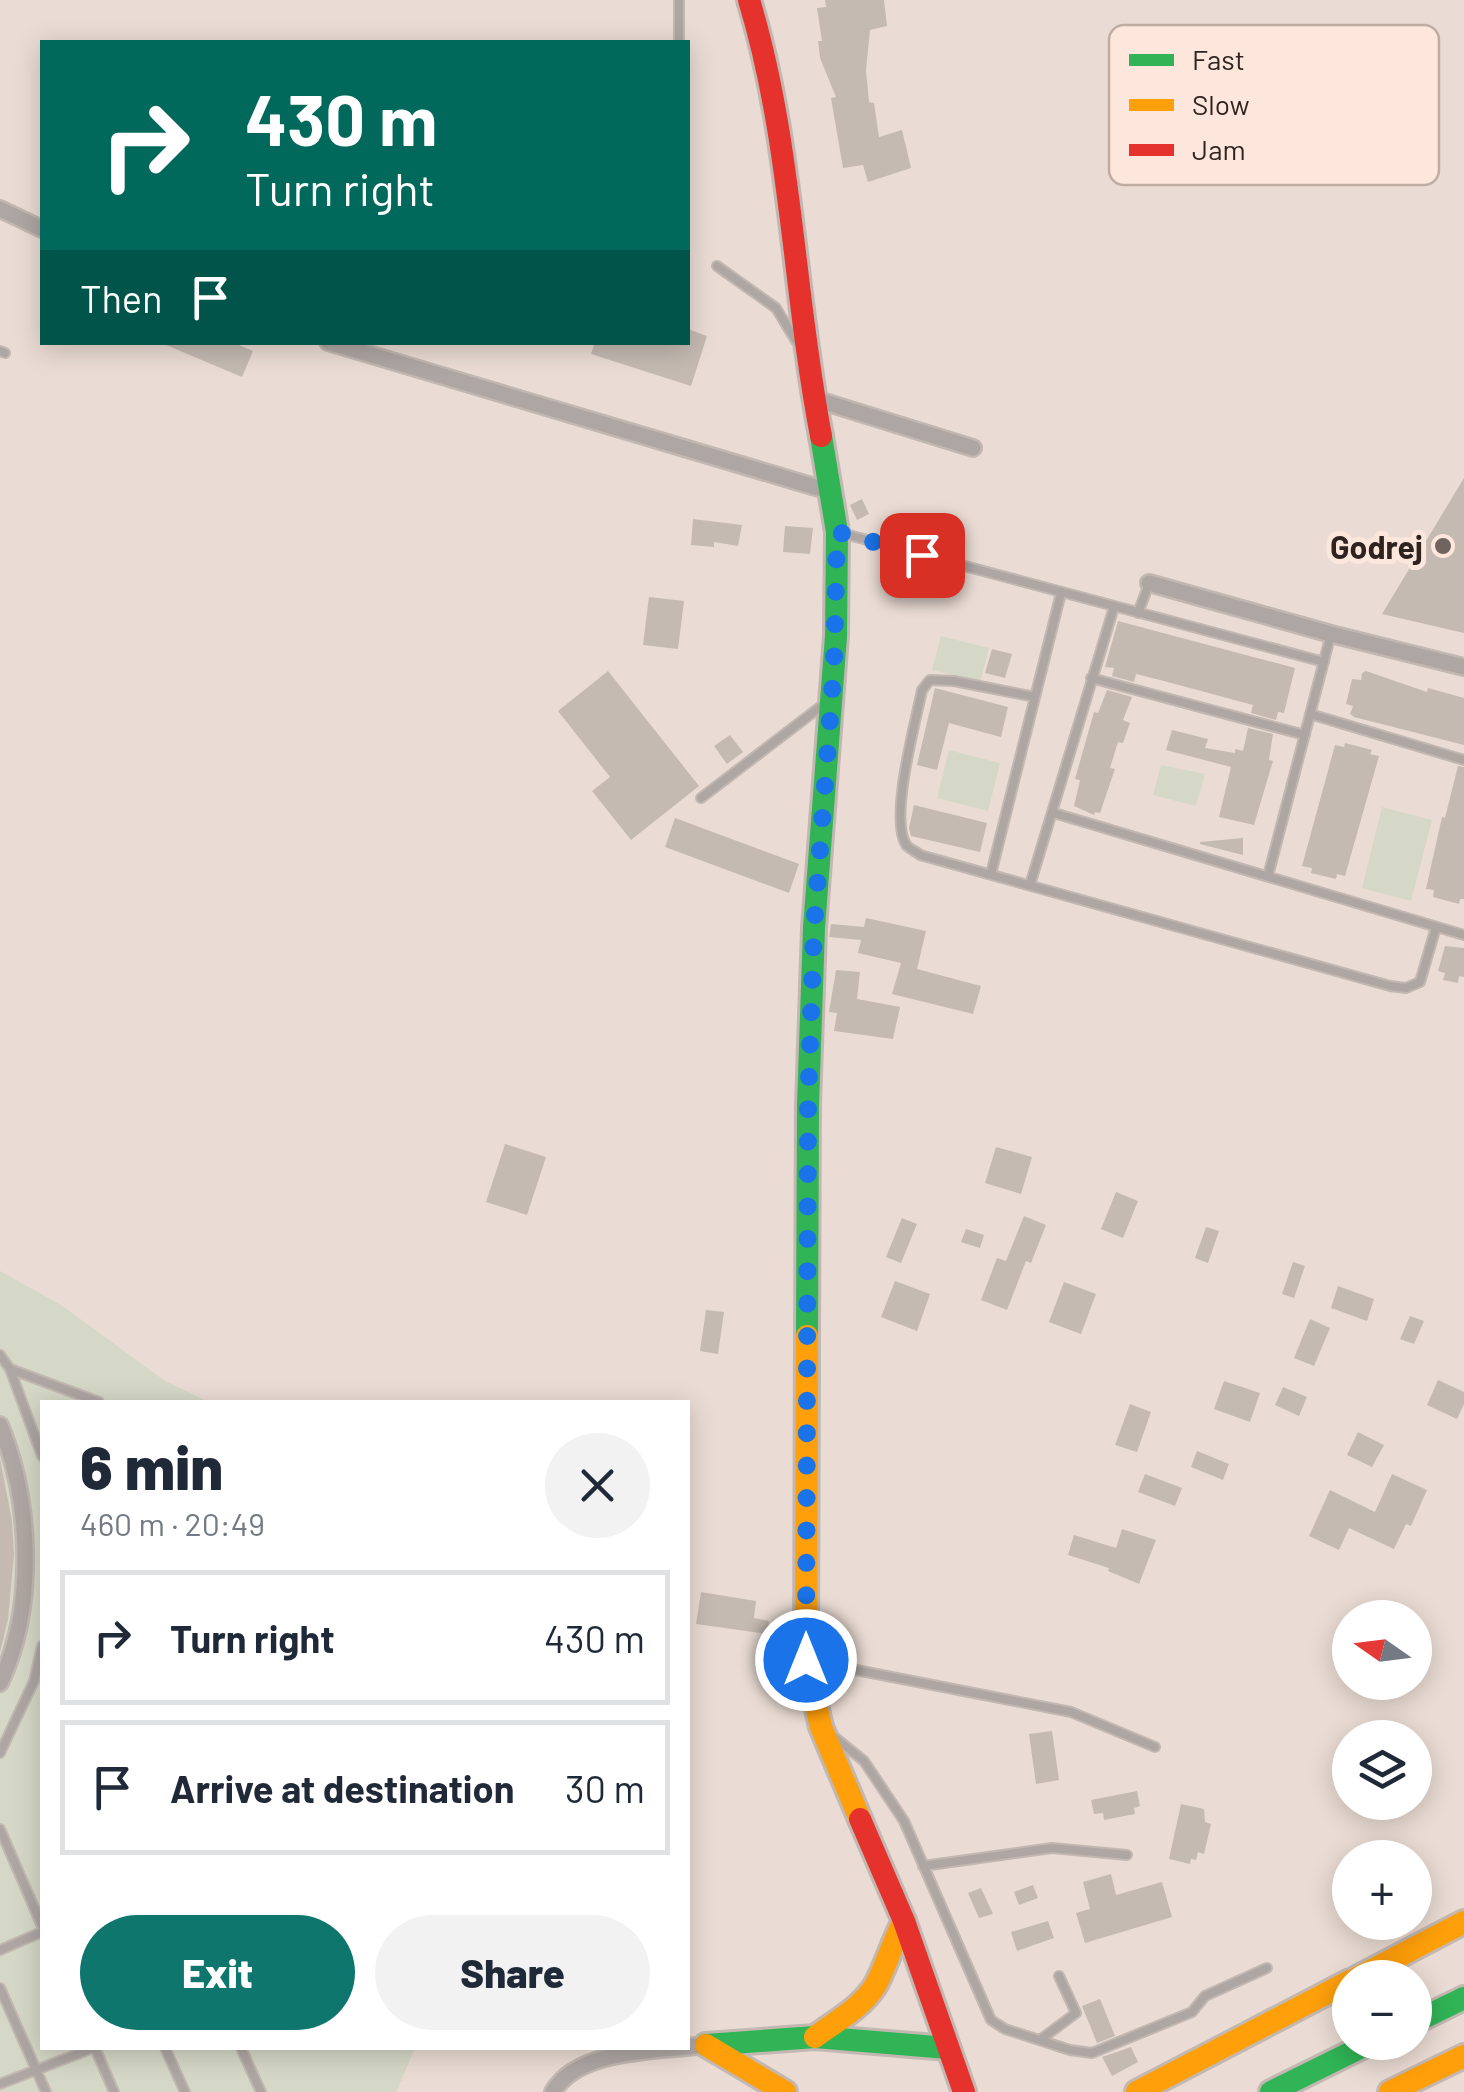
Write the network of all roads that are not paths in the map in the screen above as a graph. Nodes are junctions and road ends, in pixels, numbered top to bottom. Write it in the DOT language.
graph roads {
  1 [pos="679,0"];
  2 [pos="748,0"];
  3 [pos="680,40"];
  4 [pos="0,209"];
  5 [pos="40,228"];
  6 [pos="717,266"];
  7 [pos="338,345"];
  8 [pos="806,357"];
  9 [pos="815,399"];
  10 [pos="973,448"];
  11 [pos="832,492"];
  12 [pos="837,532"];
  13 [pos="1150,583"];
  14 [pos="1061,592"];
  15 [pos="1114,606"];
  16 [pos="1138,613"];
  17 [pos="1331,634"];
  18 [pos="1324,662"];
  19 [pos="1464,666"];
  20 [pos="1091,678"];
  21 [pos="832,697"];
  22 [pos="1035,697"];
  23 [pos="1310,714"];
  24 [pos="1305,735"];
  25 [pos="1464,760"];
  26 [pos="700,798"];
  27 [pos="1054,813"];
  28 [pos="991,874"];
  29 [pos="1268,876"];
  30 [pos="1030,885"];
  31 [pos="1436,928"];
  32 [pos="1464,935"];
  33 [pos="0,1355"];
  34 [pos="10,1369"];
  35 [pos="94,1400"];
  36 [pos="0,1425"];
  37 [pos="40,1451"];
  38 [pos="40,1654"];
  39 [pos="806,1660"];
  40 [pos="0,1683"];
  41 [pos="822,1727"];
  42 [pos="1155,1747"];
  43 [pos="0,1753"];
  44 [pos="0,1829"];
  45 [pos="1127,1855"];
  46 [pos="924,1866"];
  47 [pos="904,1921"];
  48 [pos="1464,1922"];
  49 [pos="40,1924"];
  50 [pos="40,1930"];
  51 [pos="0,1950"];
  52 [pos="1391,1960"];
  53 [pos="1268,1968"];
  54 [pos="1059,1976"];
  55 [pos="0,1988"];
  56 [pos="1332,1990"];
  57 [pos="1464,1998"];
  58 [pos="1432,2014"];
  59 [pos="815,2037"];
  60 [pos="1040,2040"];
  61 [pos="706,2046"];
  62 [pos="690,2048"];
  63 [pos="948,2048"];
  64 [pos="89,2050"];
  65 [pos="95,2050"];
  66 [pos="166,2050"];
  67 [pos="242,2050"];
  68 [pos="673,2050"];
  69 [pos="1464,2056"];
  70 [pos="1335,2060"];
  71 [pos="36,2070"];
  72 [pos="0,2084"];
  73 [pos="46,2092"];
  74 [pos="114,2092"];
  75 [pos="184,2092"];
  76 [pos="261,2092"];
  77 [pos="553,2092"];
  78 [pos="785,2092"];
  79 [pos="964,2092"];
  80 [pos="1137,2092"];
  81 [pos="1270,2092"];
  82 [pos="1390,2092"];
  1 -- 3 [label="lane"];
  2 -- 8 [label="main road"];
  4 -- 5 [label="street"];
  6 -- 8 [label="lane"];
  7 -- 11 [label="street"];
  8 -- 9 [label="main road"];
  9 -- 10 [label="street"];
  9 -- 11 [label="main road"];
  11 -- 12 [label="main road"];
  12 -- 14 [label="lane"];
  12 -- 21 [label="main road"];
  13 -- 16 [label="lane"];
  13 -- 17 [label="street"];
  14 -- 15 [label="lane"];
  14 -- 22 [label="lane"];
  15 -- 16 [label="lane"];
  15 -- 20 [label="lane"];
  16 -- 18 [label="lane"];
  17 -- 18 [label="lane"];
  17 -- 19 [label="street"];
  18 -- 23 [label="lane"];
  20 -- 24 [label="lane"];
  20 -- 27 [label="lane"];
  21 -- 26 [label="lane"];
  21 -- 39 [label="main road"];
  22 -- 28 [label="lane"];
  22 -- 28 [label="lane"];
  23 -- 24 [label="lane"];
  23 -- 25 [label="lane"];
  24 -- 29 [label="lane"];
  27 -- 29 [label="lane"];
  27 -- 30 [label="lane"];
  28 -- 30 [label="lane"];
  29 -- 31 [label="lane"];
  30 -- 31 [label="lane"];
  31 -- 32 [label="lane"];
  33 -- 34 [label="lane"];
  34 -- 35 [label="lane"];
  34 -- 37 [label="lane"];
  36 -- 40 [label="street"];
  38 -- 43 [label="lane"];
  39 -- 41 [label="main road"];
  39 -- 42 [label="lane"];
  41 -- 46 [label="lane"];
  41 -- 47 [label="main road"];
  44 -- 49 [label="lane"];
  45 -- 46 [label="lane"];
  46 -- 60 [label="lane"];
  47 -- 59 [label="main road"];
  47 -- 63 [label="main road"];
  48 -- 52 [label="main road"];
  50 -- 51 [label="lane"];
  53 -- 60 [label="lane"];
  54 -- 60 [label="lane"];
  55 -- 71 [label="lane"];
  56 -- 80 [label="main road"];
  57 -- 58 [label="main road"];
  59 -- 61 [label="main road"];
  59 -- 63 [label="main road"];
  61 -- 62 [label="street"];
  61 -- 78 [label="main road"];
  63 -- 79 [label="main road"];
  64 -- 71 [label="lane"];
  65 -- 74 [label="lane"];
  66 -- 75 [label="lane"];
  67 -- 76 [label="lane"];
  68 -- 77 [label="street"];
  69 -- 82 [label="main road"];
  70 -- 81 [label="main road"];
  71 -- 72 [label="lane"];
  71 -- 73 [label="lane"];
}
